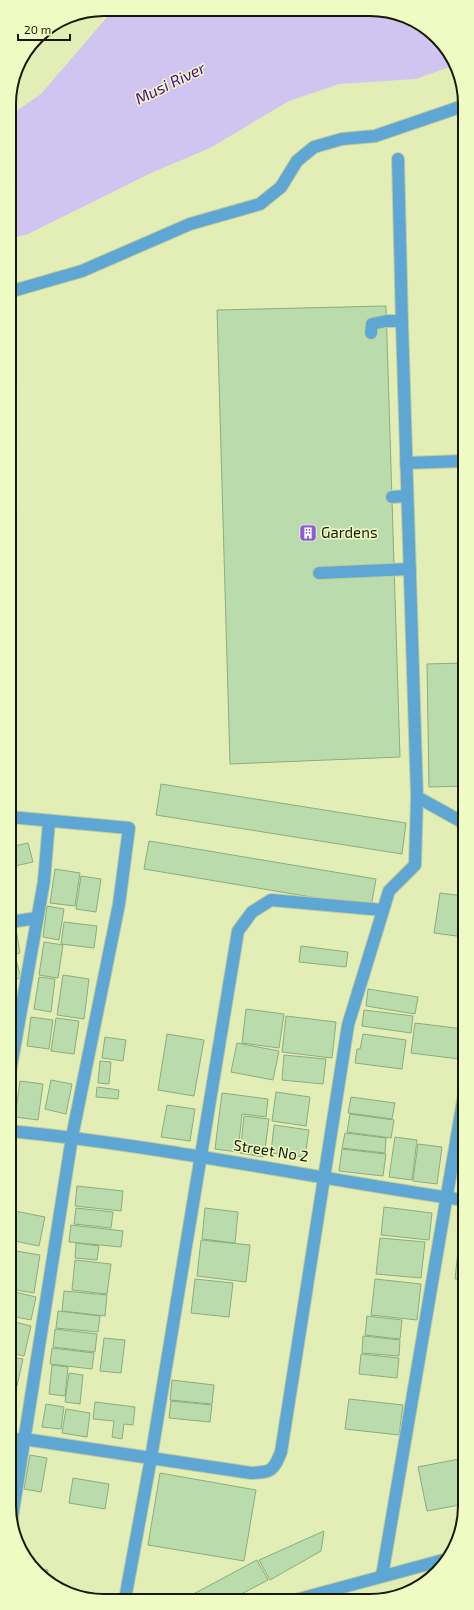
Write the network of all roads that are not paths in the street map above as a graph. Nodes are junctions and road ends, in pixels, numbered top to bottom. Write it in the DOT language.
graph roads {
  1 [pos="458,108"];
  2 [pos="398,159"];
  3 [pos="16,290"];
  4 [pos="402,321"];
  5 [pos="371,333"];
  6 [pos="458,461"];
  7 [pos="406,463"];
  8 [pos="407,496"];
  9 [pos="392,497"];
  10 [pos="410,568"];
  11 [pos="319,573"];
  12 [pos="417,797"];
  13 [pos="16,818"];
  14 [pos="458,820"];
  15 [pos="49,821"];
  16 [pos="383,910"];
  17 [pos="37,918"];
  18 [pos="16,921"];
  19 [pos="16,1020"];
  20 [pos="458,1130"];
  21 [pos="16,1132"];
  22 [pos="72,1137"];
  23 [pos="202,1156"];
  24 [pos="325,1176"];
  25 [pos="447,1197"];
  26 [pos="458,1199"];
  27 [pos="24,1439"];
  28 [pos="16,1440"];
  29 [pos="151,1458"];
  30 [pos="16,1491"];
  31 [pos="438,1561"];
  32 [pos="382,1576"];
  33 [pos="125,1594"];
  34 [pos="320,1594"];
  1 -- 3 [label="street"];
  2 -- 4 [label="street"];
  4 -- 5 [label="street"];
  4 -- 7 [label="street"];
  6 -- 7 [label="street"];
  7 -- 8 [label="street"];
  8 -- 9 [label="street"];
  8 -- 10 [label="street"];
  10 -- 11 [label="street"];
  10 -- 12 [label="street"];
  12 -- 14 [label="street"];
  12 -- 16 [label="street"];
  13 -- 15 [label="street"];
  15 -- 17 [label="street"];
  15 -- 22 [label="street"];
  16 -- 23 [label="street"];
  16 -- 24 [label="street"];
  17 -- 18 [label="street"];
  17 -- 19 [label="street"];
  20 -- 25 [label="street"];
  21 -- 22 [label="street, Street No 2"];
  22 -- 23 [label="street, Street No 2"];
  22 -- 27 [label="street"];
  23 -- 24 [label="street, Street No 2"];
  23 -- 29 [label="street"];
  24 -- 25 [label="street, Street No 2"];
  24 -- 29 [label="street"];
  25 -- 26 [label="street, Street No 2"];
  25 -- 32 [label="street"];
  27 -- 28 [label="street"];
  27 -- 29 [label="street"];
  27 -- 30 [label="street"];
  29 -- 33 [label="street"];
  31 -- 32 [label="street"];
  32 -- 34 [label="street"];
}
